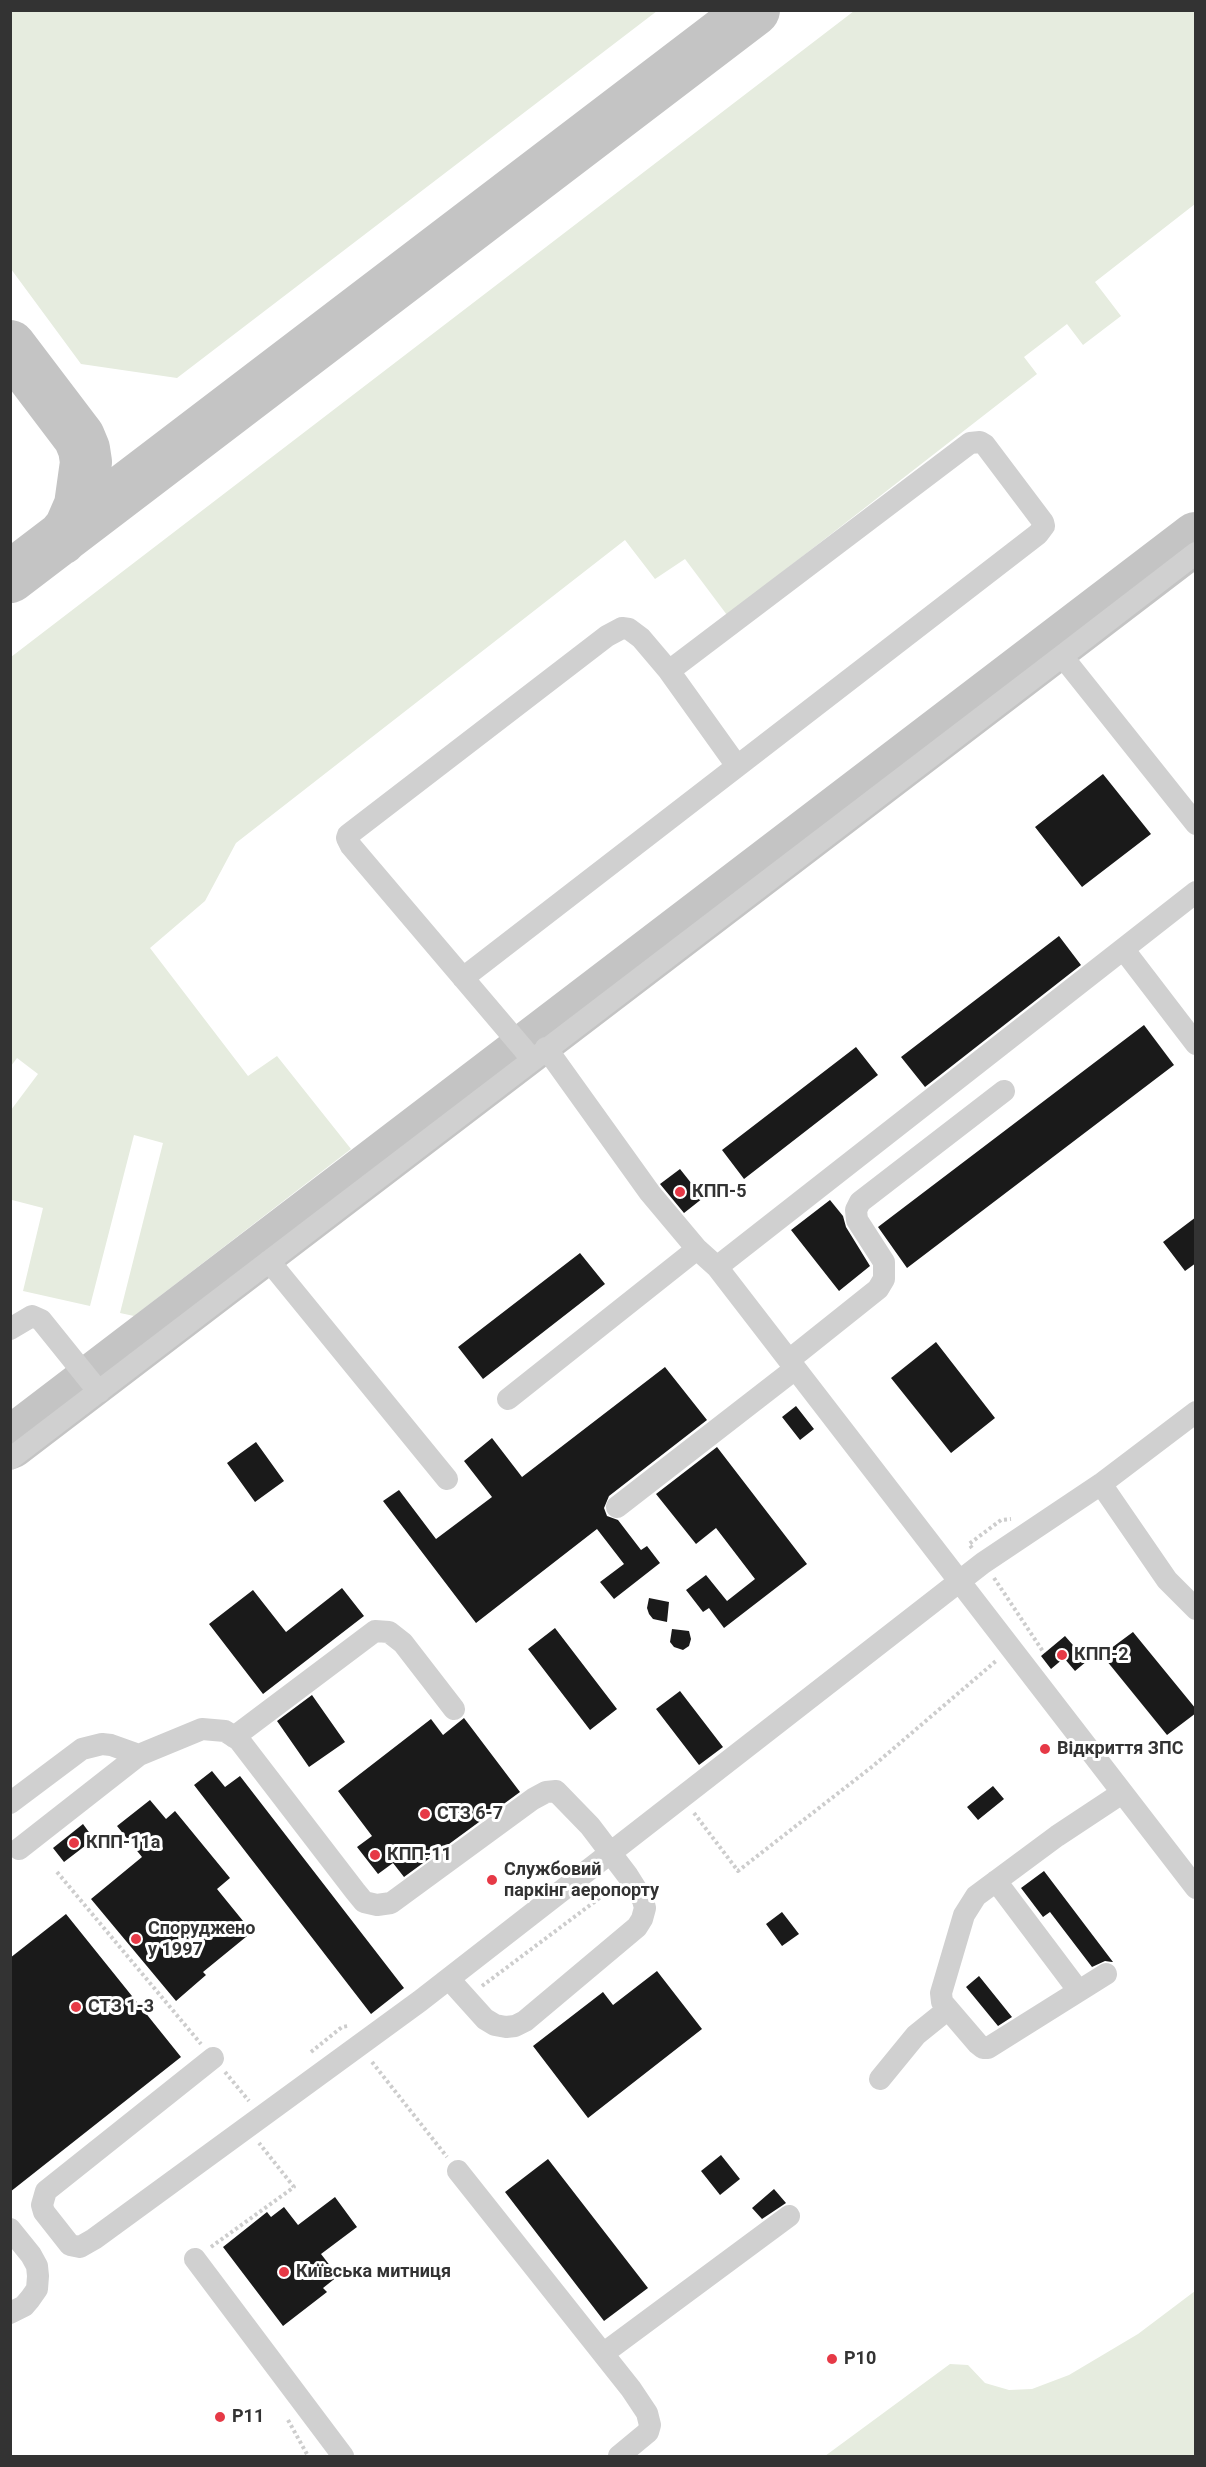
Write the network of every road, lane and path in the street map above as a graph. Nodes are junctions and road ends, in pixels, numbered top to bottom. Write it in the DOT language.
graph roads {
  1 [pos="1196,553"];
  2 [pos="1062,656"];
  3 [pos="669,671"];
  4 [pos="737,766"];
  5 [pos="1196,824"];
  6 [pos="1196,892"];
  7 [pos="1124,950"];
  8 [pos="463,978"];
  9 [pos="1196,1044"];
  10 [pos="539,1054"];
  11 [pos="1004,1090"];
  12 [pos="698,1250"];
  13 [pos="269,1261"];
  14 [pos="717,1267"];
  15 [pos="10,1329"];
  16 [pos="792,1365"];
  17 [pos="99,1392"];
  18 [pos="508,1399"];
  19 [pos="1196,1412"];
  20 [pos="10,1459"];
  21 [pos="447,1479"];
  22 [pos="1101,1484"];
  23 [pos="617,1507"];
  24 [pos="1000,1520"];
  25 [pos="983,1563"];
  26 [pos="960,1582"];
  27 [pos="1196,1609"];
  28 [pos="1031,1632"];
  29 [pos="1011,1649"];
  30 [pos="1044,1653"];
  31 [pos="454,1709"];
  32 [pos="234,1737"];
  33 [pos="139,1755"];
  34 [pos="1122,1793"];
  35 [pos="683,1798"];
  36 [pos="10,1803"];
  37 [pos="19,1849"];
  38 [pos="610,1852"];
  39 [pos="57,1872"];
  40 [pos="628,1876"];
  41 [pos="996,1881"];
  42 [pos="1196,1888"];
  43 [pos="1106,1974"];
  44 [pos="449,1978"];
  45 [pos="1078,1990"];
  46 [pos="466,1999"];
  47 [pos="947,2010"];
  48 [pos="380,2054"];
  49 [pos="213,2058"];
  50 [pos="880,2079"];
  51 [pos="249,2102"];
  52 [pos="458,2171"];
  53 [pos="789,2216"];
  54 [pos="10,2229"];
  55 [pos="10,2246"];
  56 [pos="195,2259"];
  57 [pos="10,2312"];
  58 [pos="604,2353"];
  59 [pos="343,2457"];
  60 [pos="619,2457"];
  1 -- 2 [label="lane"];
  2 -- 5 [label="lane"];
  2 -- 10 [label="lane"];
  3 -- 4 [label="lane"];
  3 -- 4 [label="lane"];
  3 -- 8 [label="lane"];
  4 -- 8 [label="lane"];
  6 -- 7 [label="lane"];
  7 -- 9 [label="lane"];
  7 -- 14 [label="lane"];
  8 -- 10 [label="lane"];
  10 -- 12 [label="lane"];
  10 -- 13 [label="lane"];
  11 -- 16 [label="lane"];
  12 -- 14 [label="lane"];
  12 -- 18 [label="lane"];
  13 -- 17 [label="lane"];
  13 -- 21 [label="lane"];
  14 -- 16 [label="lane"];
  15 -- 17 [label="lane"];
  16 -- 23 [label="lane"];
  16 -- 26 [label="lane"];
  17 -- 20 [label="lane"];
  19 -- 22 [label="lane"];
  22 -- 25 [label="lane"];
  22 -- 27 [label="lane"];
  24 -- 25 [label="path"];
  25 -- 26 [label="lane"];
  25 -- 28 [label="path"];
  26 -- 29 [label="lane"];
  26 -- 35 [label="lane"];
  28 -- 29 [label="path"];
  28 -- 30 [label="path"];
  29 -- 34 [label="lane"];
  29 -- 35 [label="path"];
  31 -- 32 [label="lane"];
  32 -- 33 [label="lane"];
  32 -- 38 [label="lane"];
  33 -- 36 [label="lane"];
  33 -- 37 [label="lane"];
  34 -- 41 [label="lane"];
  34 -- 42 [label="lane"];
  35 -- 38 [label="lane"];
  38 -- 40 [label="lane"];
  38 -- 44 [label="lane"];
  39 -- 49 [label="path"];
  40 -- 46 [label="path"];
  40 -- 46 [label="lane"];
  41 -- 45 [label="lane"];
  41 -- 47 [label="lane"];
  43 -- 45 [label="lane"];
  44 -- 46 [label="lane"];
  44 -- 49 [label="lane"];
  45 -- 47 [label="lane"];
  47 -- 50 [label="lane"];
  48 -- 52 [label="path"];
  49 -- 51 [label="path"];
  52 -- 58 [label="lane"];
  53 -- 58 [label="lane"];
  54 -- 57 [label="lane"];
  55 -- 57 [label="lane"];
  56 -- 59 [label="lane"];
  58 -- 60 [label="lane"];
}
